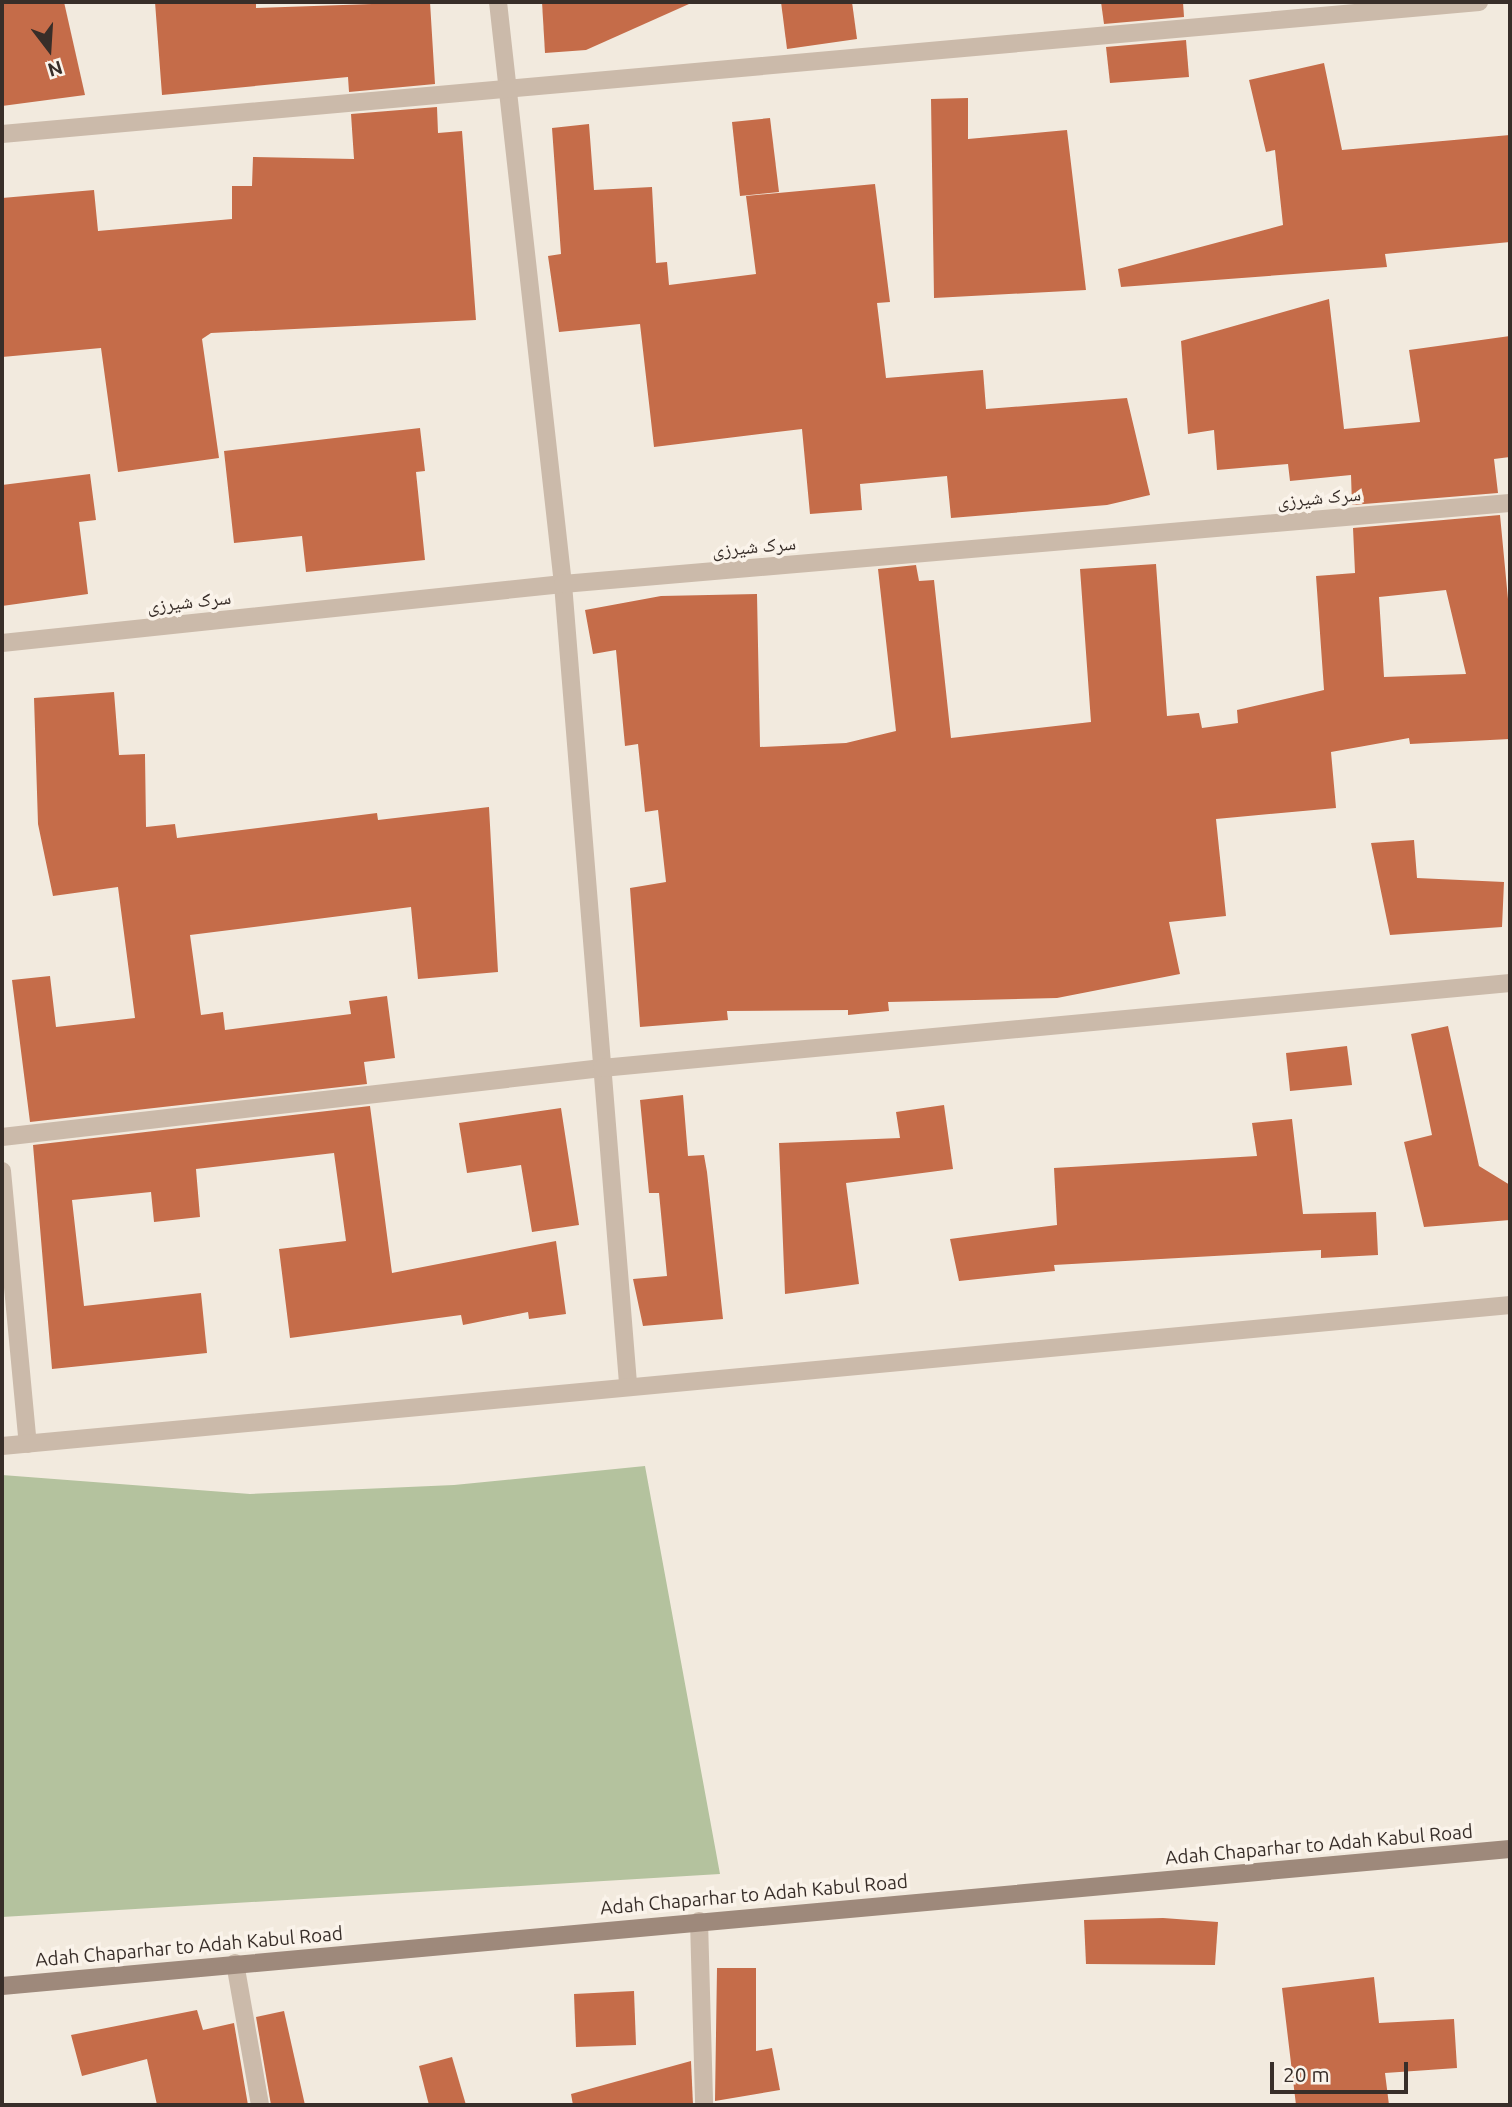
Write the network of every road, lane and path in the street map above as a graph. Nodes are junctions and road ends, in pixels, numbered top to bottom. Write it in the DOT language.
graph roads {
  1 [pos="498,2"];
  2 [pos="1479,2"];
  3 [pos="506,86"];
  4 [pos="2,134"];
  5 [pos="1510,503"];
  6 [pos="563,584"];
  7 [pos="2,643"];
  8 [pos="1510,983"];
  9 [pos="602,1068"];
  10 [pos="2,1137"];
  11 [pos="2,1171"];
  12 [pos="1510,1305"];
  13 [pos="628,1384"];
  14 [pos="28,1444"];
  15 [pos="2,1446"];
  16 [pos="1510,1849"];
  17 [pos="699,1921"];
  18 [pos="235,1963"];
  19 [pos="2,1986"];
  20 [pos="260,2105"];
  21 [pos="704,2105"];
  1 -- 3 [label="street"];
  2 -- 3 [label="street"];
  3 -- 4 [label="street"];
  3 -- 6 [label="street"];
  5 -- 6 [label="street, سرک شیرزی"];
  6 -- 7 [label="street, سرک شیرزی"];
  6 -- 9 [label="street"];
  8 -- 9 [label="street"];
  9 -- 10 [label="street"];
  9 -- 13 [label="street"];
  11 -- 14 [label="street"];
  12 -- 13 [label="street"];
  13 -- 14 [label="street"];
  14 -- 15 [label="street"];
  16 -- 17 [label="main road, Adah Chaparhar to Adah Kabul Road"];
  17 -- 18 [label="main road, Adah Chaparhar to Adah Kabul Road"];
  17 -- 21 [label="street"];
  18 -- 19 [label="main road, Adah Chaparhar to Adah Kabul Road"];
  18 -- 20 [label="street"];
}
